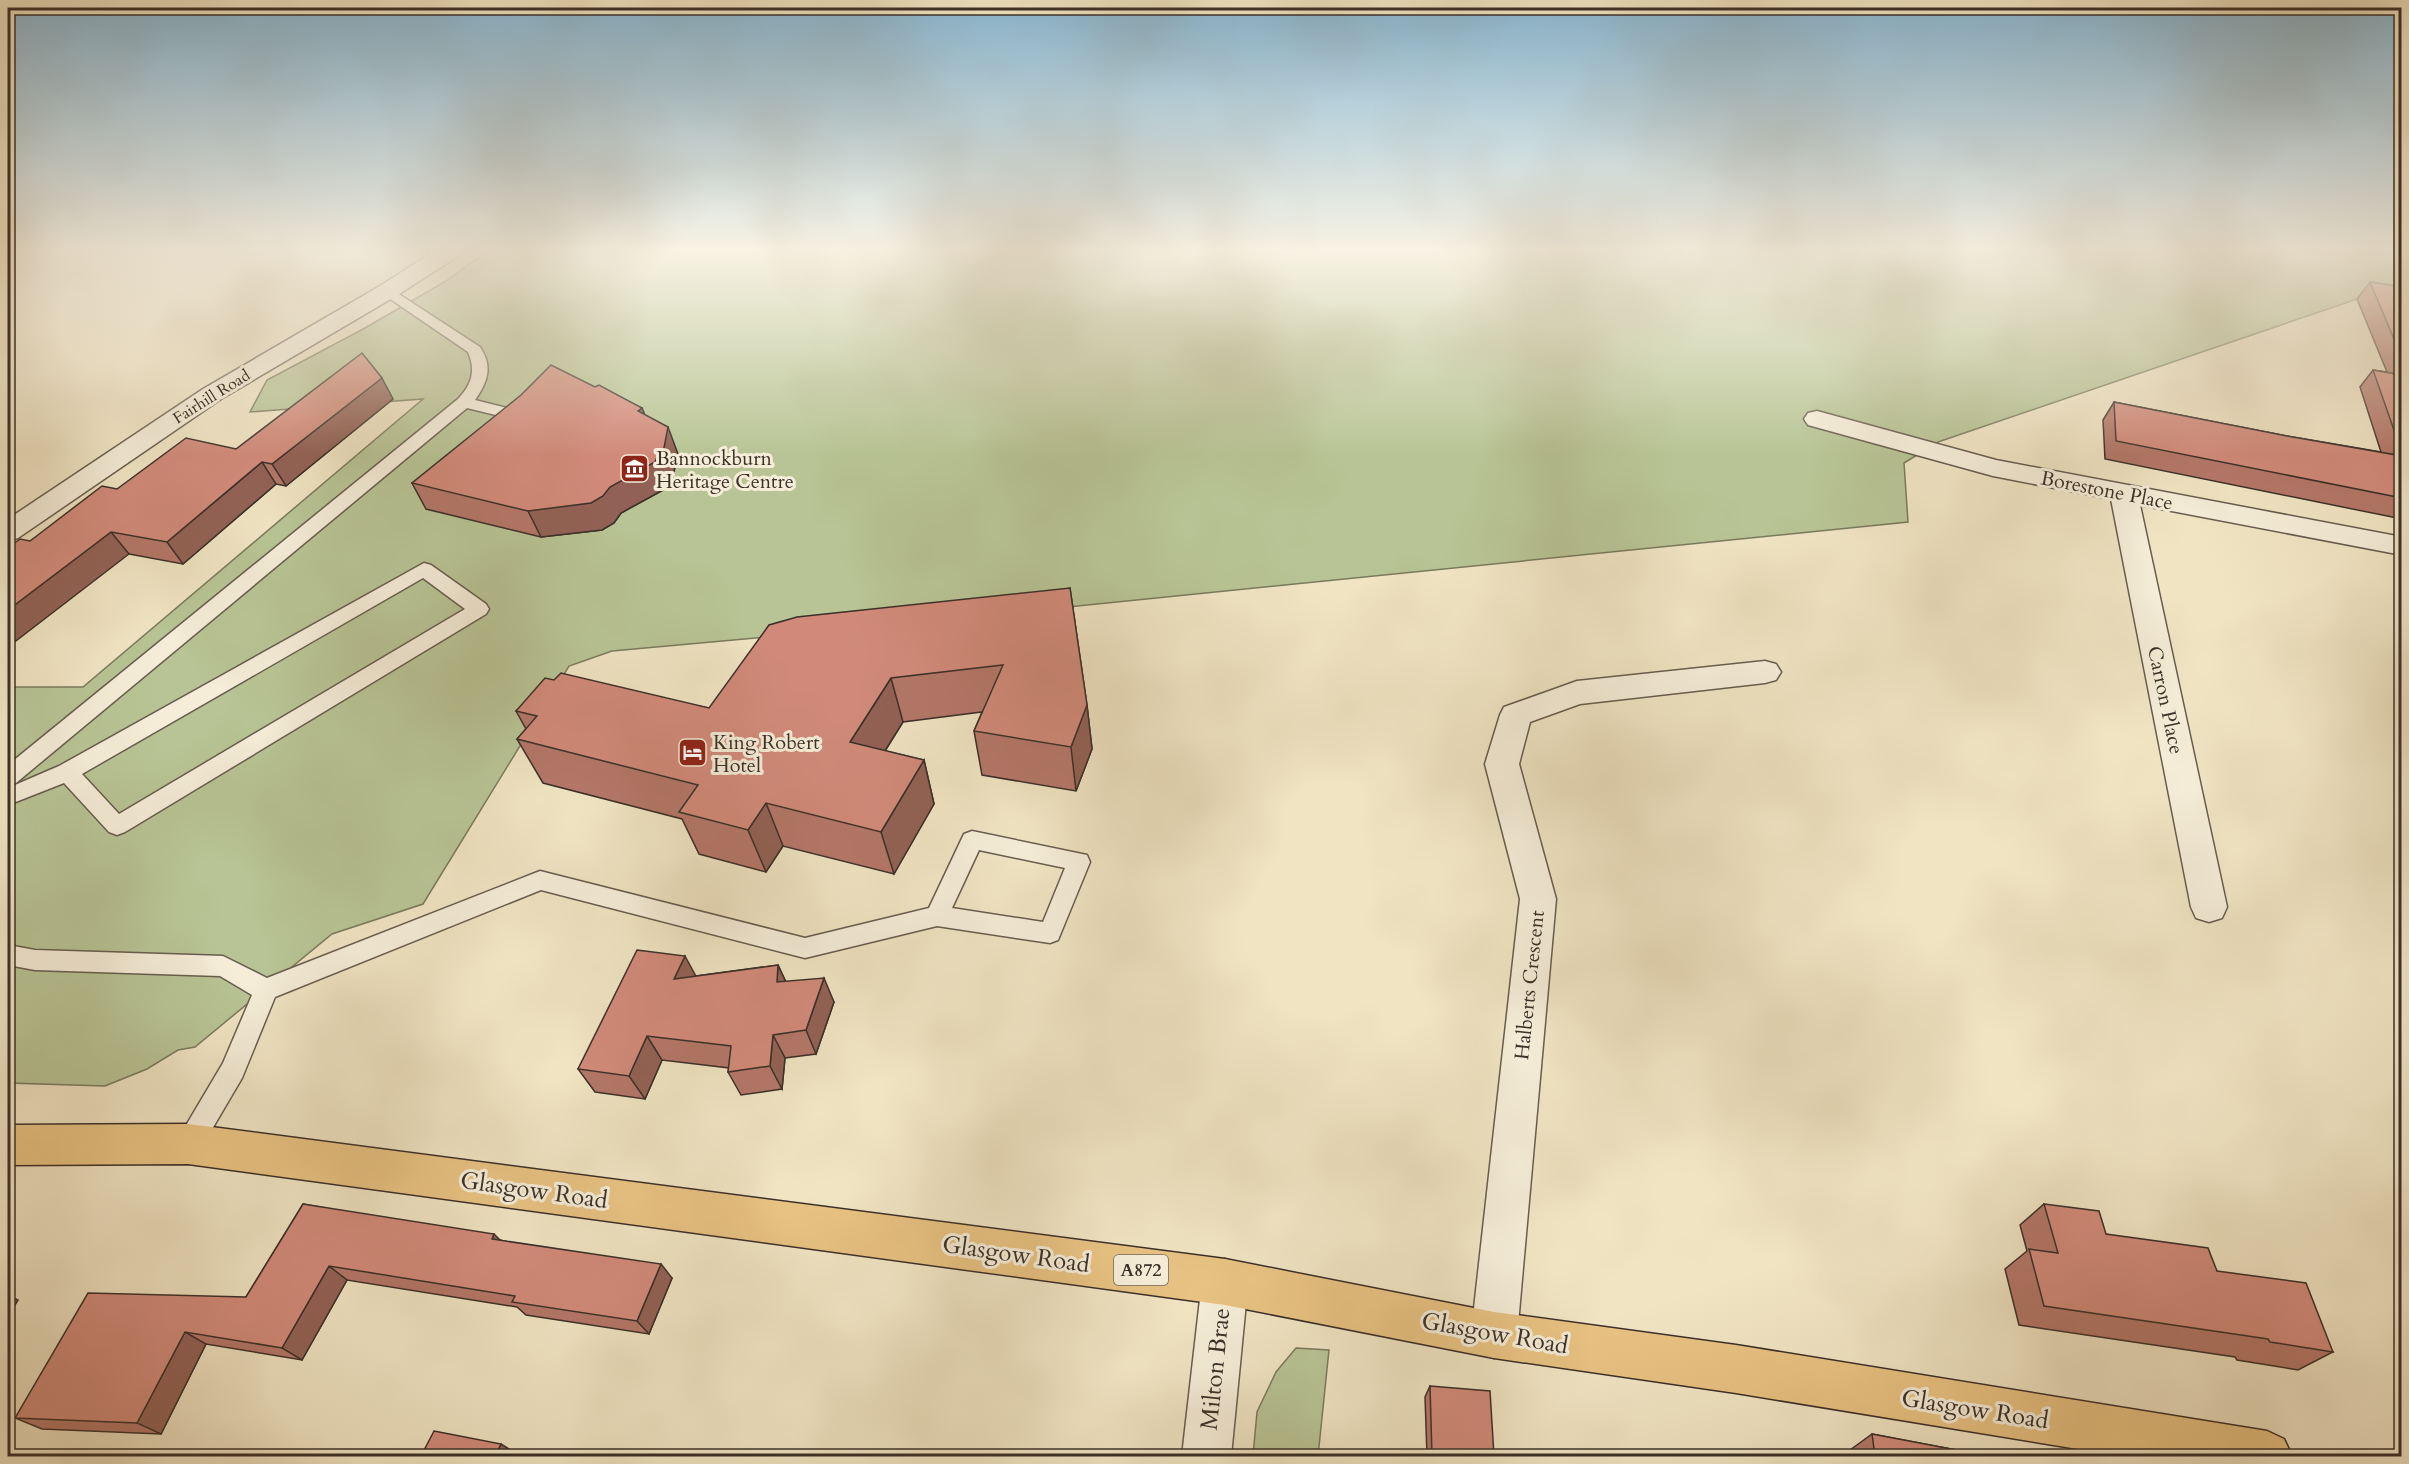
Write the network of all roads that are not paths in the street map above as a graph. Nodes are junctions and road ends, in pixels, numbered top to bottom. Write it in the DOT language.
graph roads {
  1 [pos="341,318"];
  2 [pos="428,318"];
  3 [pos="465,402"];
  4 [pos="525,417"];
  5 [pos="1817,419"];
  6 [pos="2124,493"];
  7 [pos="8,532"];
  8 [pos="2402,546"];
  9 [pos="1765,672"];
  10 [pos="67,772"];
  11 [pos="8,777"];
  12 [pos="8,797"];
  13 [pos="2209,907"];
  14 [pos="937,916"];
  15 [pos="8,955"];
  16 [pos="266,990"];
  17 [pos="188,1144"];
  18 [pos="8,1145"];
  19 [pos="1225,1281"];
  20 [pos="1494,1335"];
  21 [pos="1206,1456"];
  22 [pos="2267,1456"];
  1 -- 7 [label="street, Fairhill Road"];
  2 -- 3 [label="lane"];
  3 -- 4 [label="lane"];
  3 -- 11 [label="lane"];
  5 -- 6 [label="street, Borestone Place"];
  6 -- 8 [label="street, Borestone Place"];
  6 -- 13 [label="street, Carron Place"];
  9 -- 20 [label="street, Halberts Crescent"];
  10 -- 10 [label="lane"];
  10 -- 12 [label="lane"];
  14 -- 14 [label="lane"];
  14 -- 16 [label="lane"];
  15 -- 16 [label="lane"];
  16 -- 17 [label="lane"];
  17 -- 18 [label="main road, Glasgow Road / A872"];
  17 -- 19 [label="main road, Glasgow Road / A872"];
  19 -- 20 [label="main road, Glasgow Road / A872"];
  19 -- 21 [label="street, Milton Brae"];
  20 -- 22 [label="main road, Glasgow Road / A872"];
}
